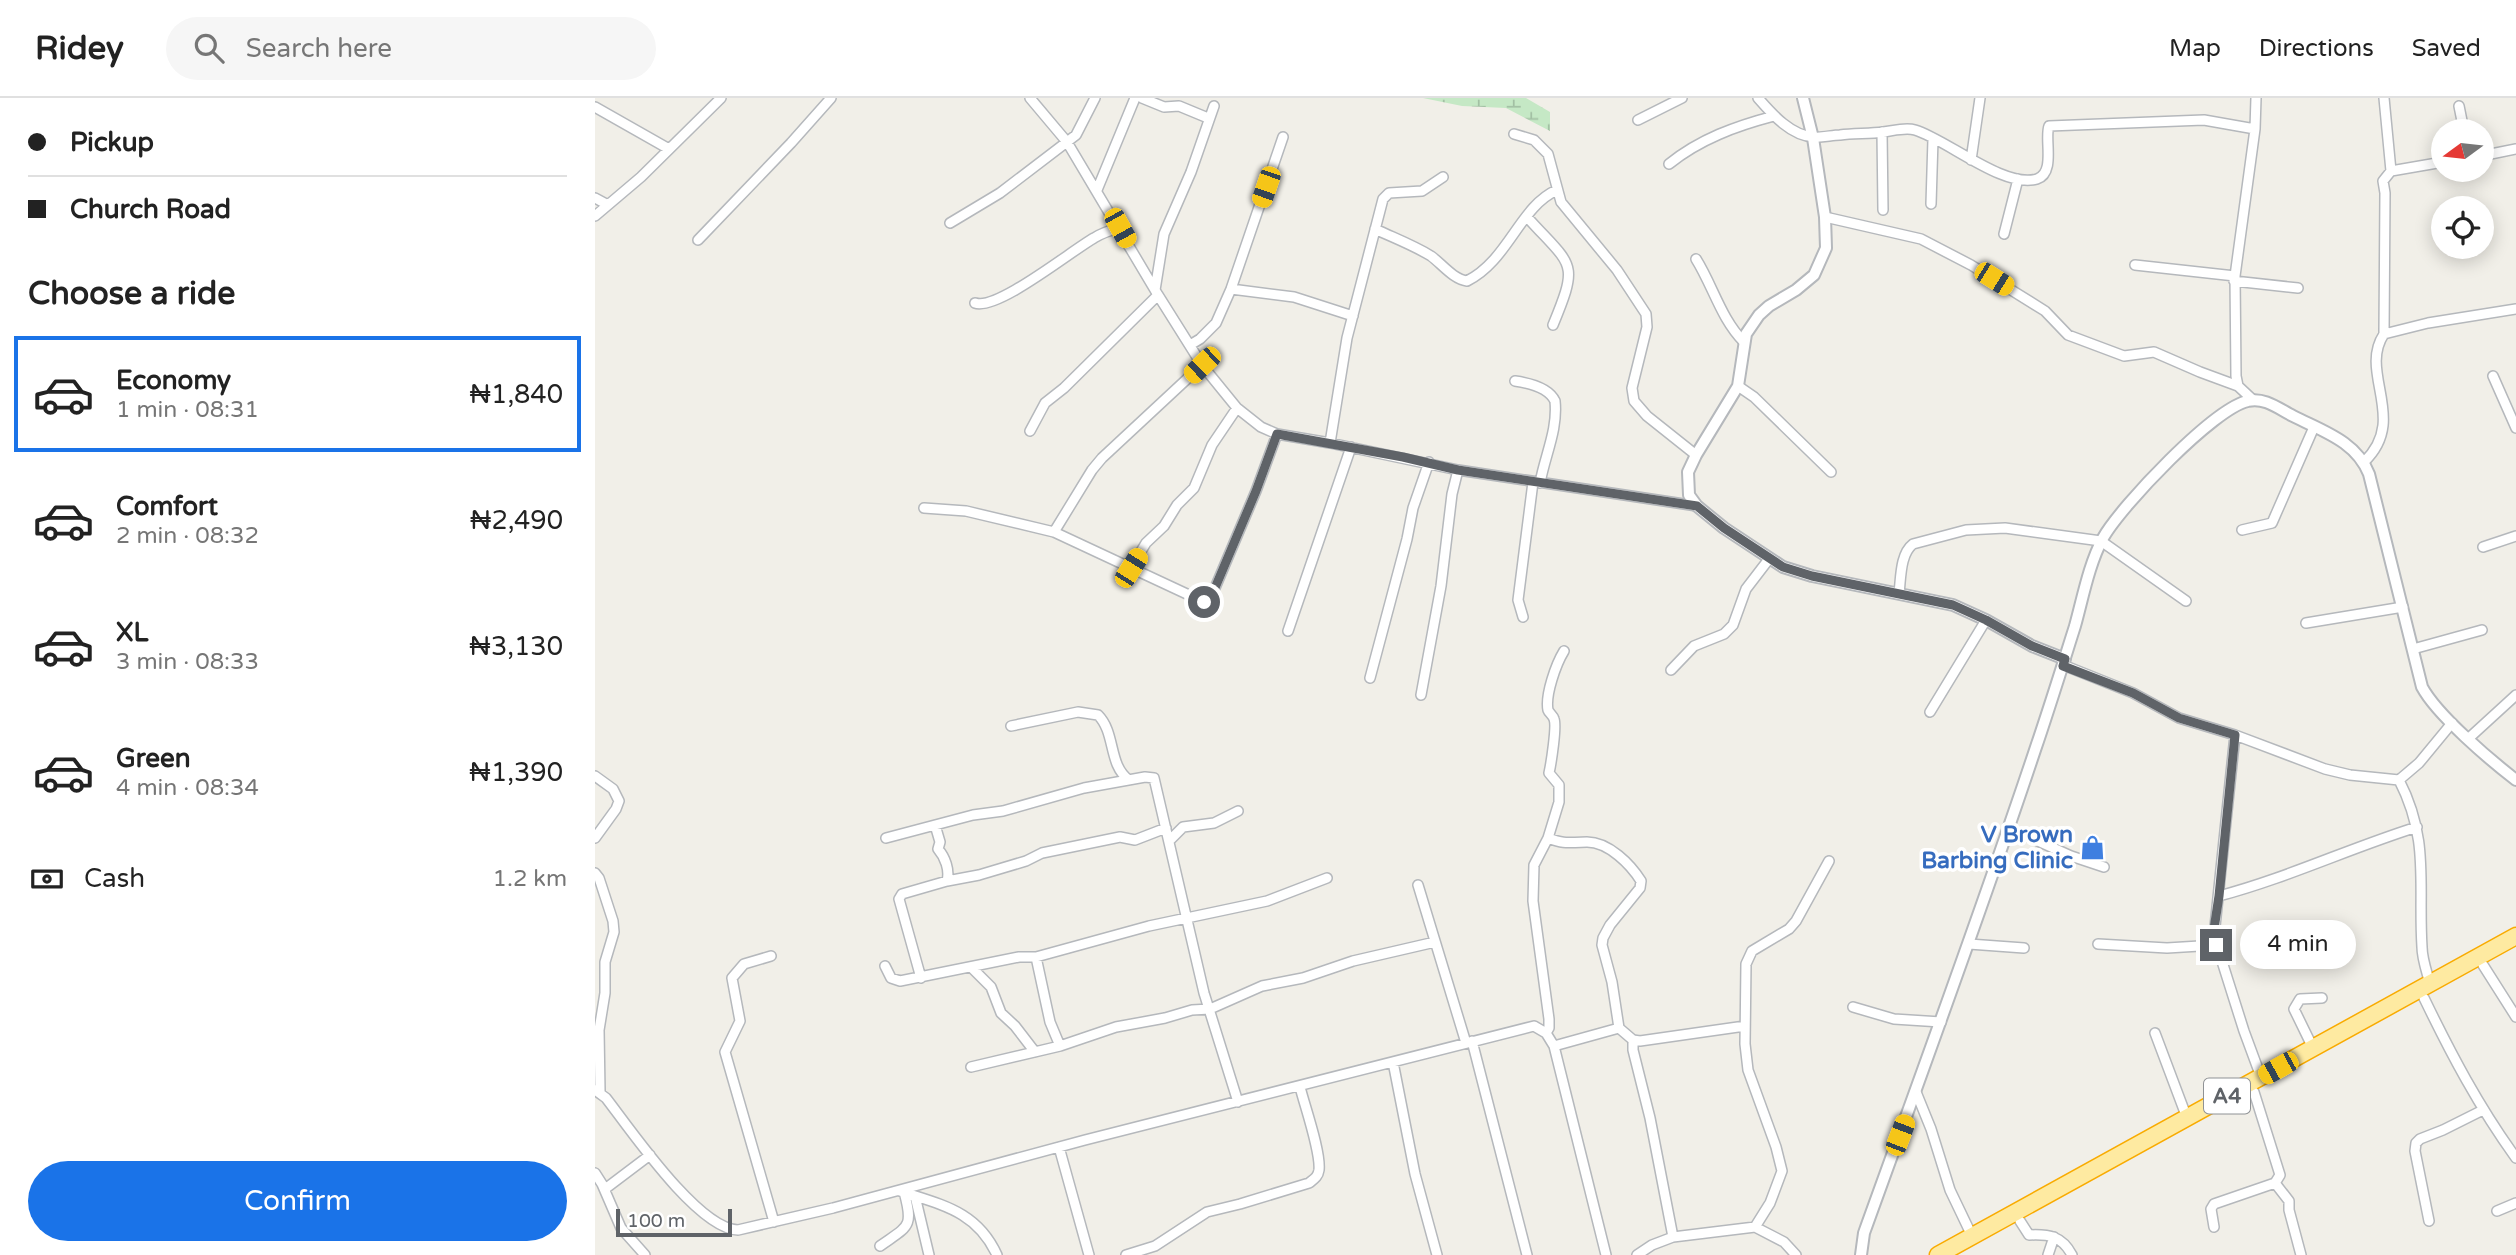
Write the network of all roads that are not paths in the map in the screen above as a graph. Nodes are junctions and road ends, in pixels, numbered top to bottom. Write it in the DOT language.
graph roads {
  1 [pos="721,98"];
  2 [pos="831,98"];
  3 [pos="1030,98"];
  4 [pos="1095,98"];
  5 [pos="1135,98"];
  6 [pos="1142,98"];
  7 [pos="1682,98"];
  8 [pos="1758,98"];
  9 [pos="1803,98"];
  10 [pos="1980,98"];
  11 [pos="2256,98"];
  12 [pos="2384,98"];
  13 [pos="1214,106"];
  14 [pos="2459,106"];
  15 [pos="595,107"];
  16 [pos="1774,116"];
  17 [pos="1208,118"];
  18 [pos="2462,119"];
  19 [pos="1638,120"];
  20 [pos="2255,129"];
  21 [pos="1882,132"];
  22 [pos="1514,134"];
  23 [pos="1283,137"];
  24 [pos="1813,138"];
  25 [pos="1933,139"];
  26 [pos="1067,142"];
  27 [pos="669,149"];
  28 [pos="2516,149"];
  29 [pos="2494,153"];
  30 [pos="1971,160"];
  31 [pos="1669,164"];
  32 [pos="2431,164"];
  33 [pos="2391,171"];
  34 [pos="1443,177"];
  35 [pos="2018,179"];
  36 [pos="1097,190"];
  37 [pos="1557,190"];
  38 [pos="595,198"];
  39 [pos="1931,204"];
  40 [pos="608,205"];
  41 [pos="1884,211"];
  42 [pos="595,216"];
  43 [pos="1825,216"];
  44 [pos="1527,217"];
  45 [pos="950,223"];
  46 [pos="1120,228"];
  47 [pos="1375,229"];
  48 [pos="2004,234"];
  49 [pos="698,240"];
  50 [pos="1696,258"];
  51 [pos="2135,265"];
  52 [pos="2234,279"];
  53 [pos="2298,288"];
  54 [pos="1231,289"];
  55 [pos="1156,293"];
  56 [pos="975,303"];
  57 [pos="2516,309"];
  58 [pos="1353,316"];
  59 [pos="1553,325"];
  60 [pos="2384,334"];
  61 [pos="1744,342"];
  62 [pos="1190,345"];
  63 [pos="1202,365"];
  64 [pos="2493,376"];
  65 [pos="1515,382"];
  66 [pos="1738,386"];
  67 [pos="2238,386"];
  68 [pos="2253,400"];
  69 [pos="1237,408"];
  70 [pos="2314,427"];
  71 [pos="2516,428"];
  72 [pos="1030,431"];
  73 [pos="1277,434"];
  74 [pos="1330,443"];
  75 [pos="1351,447"];
  76 [pos="1696,455"];
  77 [pos="2364,462"];
  78 [pos="1429,463"];
  79 [pos="1458,470"];
  80 [pos="1831,472"];
  81 [pos="1537,483"];
  82 [pos="1697,506"];
  83 [pos="924,508"];
  84 [pos="2242,530"];
  85 [pos="1054,532"];
  86 [pos="2516,536"];
  87 [pos="2101,541"];
  88 [pos="2483,547"];
  89 [pos="1769,559"];
  90 [pos="1131,568"];
  91 [pos="1899,593"];
  92 [pos="2186,601"];
  93 [pos="2403,607"];
  94 [pos="1523,617"];
  95 [pos="1986,620"];
  96 [pos="2306,622"];
  97 [pos="2482,630"];
  98 [pos="1288,631"];
  99 [pos="2413,649"];
  100 [pos="1564,651"];
  101 [pos="2064,662"];
  102 [pos="1671,670"];
  103 [pos="1370,678"];
  104 [pos="1421,695"];
  105 [pos="2516,695"];
  106 [pos="1930,712"];
  107 [pos="2452,723"];
  108 [pos="1011,726"];
  109 [pos="2235,735"];
  110 [pos="2469,738"];
  111 [pos="595,776"];
  112 [pos="1129,780"];
  113 [pos="2399,780"];
  114 [pos="2516,780"];
  115 [pos="1238,811"];
  116 [pos="935,825"];
  117 [pos="2417,827"];
  118 [pos="1166,828"];
  119 [pos="2009,828"];
  120 [pos="595,838"];
  121 [pos="886,838"];
  122 [pos="1548,838"];
  123 [pos="1169,841"];
  124 [pos="1829,861"];
  125 [pos="2104,867"];
  126 [pos="595,873"];
  127 [pos="1327,878"];
  128 [pos="947,881"];
  129 [pos="1418,885"];
  130 [pos="2219,896"];
  131 [pos="1186,918"];
  132 [pos="2516,936"];
  133 [pos="1435,942"];
  134 [pos="1969,944"];
  135 [pos="2098,944"];
  136 [pos="2216,945"];
  137 [pos="2516,947"];
  138 [pos="2024,948"];
  139 [pos="771,956"];
  140 [pos="1036,957"];
  141 [pos="2483,965"];
  142 [pos="885,966"];
  143 [pos="971,967"];
  144 [pos="921,978"];
  145 [pos="2427,991"];
  146 [pos="600,993"];
  147 [pos="2322,998"];
  148 [pos="1853,1007"];
  149 [pos="1210,1009"];
  150 [pos="2516,1017"];
  151 [pos="1941,1022"];
  152 [pos="1745,1026"];
  153 [pos="1619,1028"];
  154 [pos="1546,1033"];
  155 [pos="2155,1033"];
  156 [pos="1633,1040"];
  157 [pos="1469,1042"];
  158 [pos="1060,1046"];
  159 [pos="1554,1046"];
  160 [pos="2313,1048"];
  161 [pos="1035,1052"];
  162 [pos="1393,1062"];
  163 [pos="971,1067"];
  164 [pos="2258,1084"];
  165 [pos="1300,1087"];
  166 [pos="597,1091"];
  167 [pos="1916,1092"];
  168 [pos="1238,1102"];
  169 [pos="2483,1111"];
  170 [pos="2187,1118"];
  171 [pos="1059,1147"];
  172 [pos="650,1155"];
  173 [pos="2516,1158"];
  174 [pos="595,1174"];
  175 [pos="2275,1182"];
  176 [pos="605,1189"];
  177 [pos="901,1191"];
  178 [pos="915,1196"];
  179 [pos="2516,1203"];
  180 [pos="2497,1211"];
  181 [pos="2020,1221"];
  182 [pos="2430,1221"];
  183 [pos="774,1222"];
  184 [pos="1755,1227"];
  185 [pos="2214,1227"];
  186 [pos="1673,1237"];
  187 [pos="1972,1237"];
  188 [pos="2054,1237"];
  189 [pos="880,1246"];
  190 [pos="1157,1251"];
  191 [pos="645,1255"];
  192 [pos="929,1255"];
  193 [pos="997,1255"];
  194 [pos="1089,1255"];
  195 [pos="1126,1255"];
  196 [pos="1437,1255"];
  197 [pos="1527,1255"];
  198 [pos="1606,1255"];
  199 [pos="1637,1255"];
  200 [pos="1796,1255"];
  201 [pos="1861,1255"];
  202 [pos="1938,1255"];
  203 [pos="1959,1255"];
  204 [pos="2048,1255"];
  205 [pos="2072,1255"];
  206 [pos="2301,1255"];
  1 -- 27 [label="street"];
  2 -- 49 [label="street"];
  3 -- 26 [label="street"];
  4 -- 26 [label="street"];
  5 -- 36 [label="street"];
  6 -- 17 [label="street"];
  7 -- 19 [label="street"];
  8 -- 16 [label="street"];
  9 -- 24 [label="street"];
  10 -- 30 [label="street"];
  11 -- 20 [label="street"];
  12 -- 33 [label="street"];
  13 -- 17 [label="street"];
  14 -- 18 [label="street"];
  15 -- 27 [label="street"];
  16 -- 24 [label="street"];
  16 -- 31 [label="street"];
  17 -- 55 [label="street"];
  20 -- 35 [label="street"];
  20 -- 52 [label="street"];
  21 -- 24 [label="street"];
  21 -- 25 [label="street"];
  21 -- 41 [label="street"];
  22 -- 37 [label="street"];
  23 -- 54 [label="street"];
  24 -- 43 [label="street"];
  25 -- 30 [label="street"];
  25 -- 39 [label="street"];
  26 -- 36 [label="street"];
  26 -- 45 [label="street"];
  27 -- 40 [label="street"];
  28 -- 29 [label="street"];
  30 -- 35 [label="street"];
  32 -- 33 [label="street"];
  33 -- 60 [label="street"];
  34 -- 47 [label="street"];
  35 -- 48 [label="street"];
  36 -- 46 [label="street"];
  37 -- 44 [label="street"];
  37 -- 76 [label="street"];
  38 -- 40 [label="street"];
  40 -- 42 [label="street"];
  43 -- 61 [label="street"];
  43 -- 67 [label="street"];
  44 -- 47 [label="street"];
  44 -- 59 [label="street"];
  46 -- 55 [label="street"];
  46 -- 56 [label="street"];
  47 -- 58 [label="street"];
  50 -- 61 [label="street"];
  51 -- 52 [label="street"];
  52 -- 53 [label="street"];
  52 -- 67 [label="street"];
  54 -- 58 [label="street"];
  54 -- 62 [label="street"];
  55 -- 62 [label="street"];
  55 -- 72 [label="street"];
  57 -- 60 [label="street"];
  58 -- 74 [label="street"];
  60 -- 77 [label="street"];
  61 -- 66 [label="street"];
  62 -- 63 [label="street"];
  63 -- 69 [label="street"];
  63 -- 85 [label="street"];
  64 -- 71 [label="street"];
  65 -- 81 [label="street"];
  66 -- 76 [label="street"];
  66 -- 80 [label="street"];
  67 -- 68 [label="street"];
  68 -- 70 [label="street"];
  68 -- 87 [label="street"];
  69 -- 73 [label="street"];
  69 -- 90 [label="street"];
  70 -- 77 [label="street"];
  70 -- 84 [label="street"];
  73 -- 74 [label="street"];
  73 -- 90 [label="street"];
  74 -- 75 [label="street"];
  75 -- 78 [label="street"];
  75 -- 98 [label="street"];
  76 -- 82 [label="street"];
  77 -- 93 [label="street"];
  78 -- 79 [label="street"];
  78 -- 103 [label="street"];
  79 -- 81 [label="street"];
  79 -- 104 [label="street"];
  81 -- 82 [label="street"];
  81 -- 94 [label="street"];
  82 -- 89 [label="street"];
  83 -- 85 [label="street"];
  85 -- 90 [label="street"];
  86 -- 88 [label="street"];
  87 -- 91 [label="street"];
  87 -- 92 [label="street"];
  87 -- 101 [label="street"];
  89 -- 91 [label="street"];
  89 -- 102 [label="street"];
  91 -- 95 [label="street"];
  93 -- 96 [label="street"];
  93 -- 99 [label="street"];
  95 -- 101 [label="street"];
  95 -- 106 [label="street"];
  97 -- 99 [label="street"];
  99 -- 107 [label="street"];
  100 -- 122 [label="street"];
  101 -- 109 [label="street"];
  101 -- 119 [label="street"];
  105 -- 110 [label="street"];
  107 -- 110 [label="street"];
  107 -- 113 [label="street"];
  108 -- 112 [label="street"];
  109 -- 113 [label="street"];
  109 -- 130 [label="street"];
  110 -- 114 [label="street"];
  111 -- 120 [label="street"];
  112 -- 116 [label="street"];
  112 -- 118 [label="street"];
  113 -- 117 [label="street"];
  115 -- 123 [label="street"];
  116 -- 121 [label="street"];
  116 -- 128 [label="street"];
  117 -- 130 [label="street"];
  117 -- 145 [label="street"];
  118 -- 123 [label="street"];
  118 -- 128 [label="street"];
  119 -- 125 [label="street"];
  119 -- 134 [label="street"];
  122 -- 153 [label="street"];
  122 -- 154 [label="street"];
  123 -- 131 [label="street"];
  124 -- 152 [label="street"];
  126 -- 146 [label="street"];
  127 -- 131 [label="street"];
  128 -- 144 [label="street"];
  129 -- 133 [label="street"];
  130 -- 136 [label="street"];
  131 -- 140 [label="street"];
  131 -- 149 [label="street"];
  132 -- 145 [label="highway, A4"];
  133 -- 149 [label="street"];
  133 -- 157 [label="street"];
  134 -- 138 [label="street"];
  134 -- 151 [label="street"];
  135 -- 136 [label="street"];
  136 -- 164 [label="street"];
  137 -- 141 [label="highway, A4"];
  139 -- 183 [label="street"];
  140 -- 143 [label="street"];
  140 -- 158 [label="street"];
  141 -- 145 [label="highway, A4"];
  141 -- 150 [label="street"];
  142 -- 144 [label="street"];
  143 -- 144 [label="street"];
  143 -- 161 [label="street"];
  145 -- 160 [label="highway, A4"];
  145 -- 164 [label="highway, A4"];
  145 -- 169 [label="street"];
  146 -- 166 [label="street"];
  147 -- 160 [label="street"];
  148 -- 151 [label="street"];
  149 -- 158 [label="street"];
  149 -- 168 [label="street"];
  151 -- 167 [label="street"];
  152 -- 156 [label="street"];
  152 -- 184 [label="street"];
  153 -- 156 [label="street"];
  153 -- 159 [label="street"];
  154 -- 157 [label="street"];
  154 -- 159 [label="street"];
  155 -- 170 [label="street"];
  156 -- 186 [label="street"];
  157 -- 162 [label="street"];
  157 -- 197 [label="street"];
  158 -- 161 [label="street"];
  159 -- 198 [label="street"];
  160 -- 164 [label="highway, A4"];
  161 -- 163 [label="street"];
  162 -- 165 [label="street"];
  162 -- 196 [label="street"];
  164 -- 170 [label="highway, A4"];
  164 -- 175 [label="street"];
  164 -- 181 [label="highway, A4"];
  165 -- 168 [label="street"];
  165 -- 190 [label="street"];
  166 -- 172 [label="street"];
  167 -- 187 [label="street"];
  167 -- 201 [label="street"];
  168 -- 171 [label="street"];
  169 -- 173 [label="street"];
  169 -- 182 [label="street"];
  170 -- 187 [label="highway, A4"];
  171 -- 177 [label="street"];
  171 -- 194 [label="street"];
  172 -- 176 [label="street"];
  172 -- 183 [label="street"];
  174 -- 176 [label="street"];
  175 -- 185 [label="street"];
  175 -- 206 [label="street"];
  176 -- 191 [label="street"];
  177 -- 178 [label="street"];
  177 -- 183 [label="street"];
  177 -- 189 [label="street"];
  178 -- 192 [label="street"];
  178 -- 193 [label="street"];
  179 -- 180 [label="street"];
  181 -- 188 [label="street"];
  181 -- 203 [label="highway, A4"];
  184 -- 186 [label="street"];
  184 -- 200 [label="street"];
  186 -- 199 [label="street"];
  187 -- 202 [label="highway, A4"];
  188 -- 204 [label="street"];
  188 -- 205 [label="street"];
  190 -- 195 [label="street"];
}
